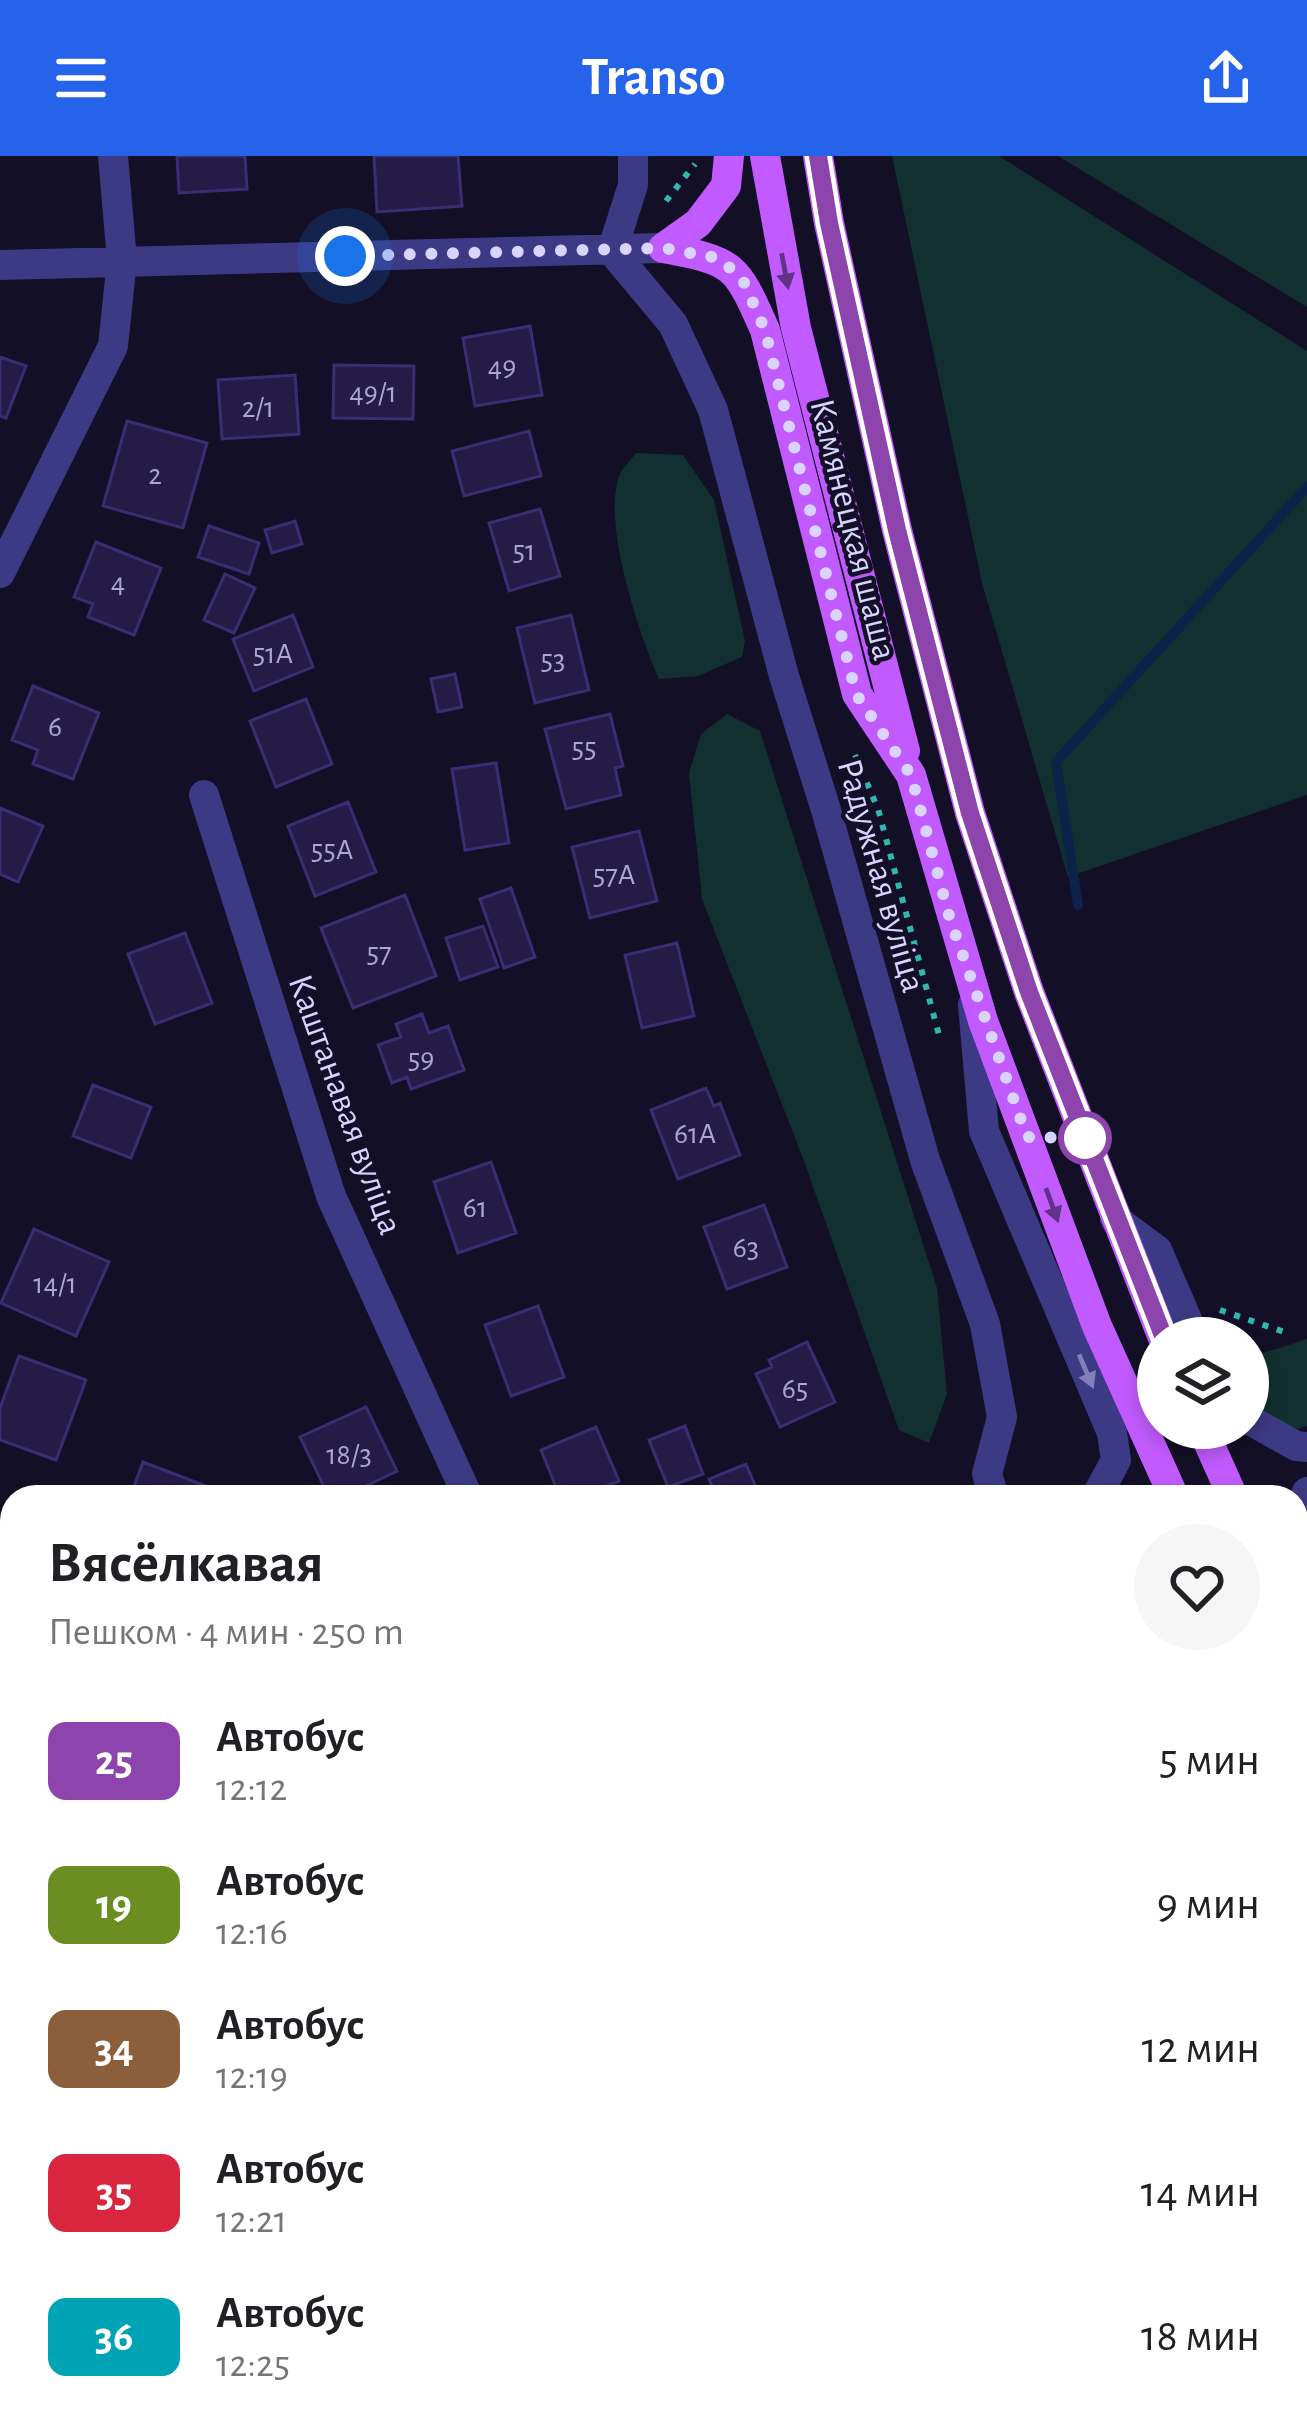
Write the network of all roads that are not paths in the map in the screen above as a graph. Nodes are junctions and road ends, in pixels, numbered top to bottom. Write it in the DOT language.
graph roads {
  1 [pos="113,156"];
  2 [pos="633,156"];
  3 [pos="729,156"];
  4 [pos="765,156"];
  5 [pos="818,156"];
  6 [pos="660,248"];
  7 [pos="612,251"];
  8 [pos="122,260"];
  9 [pos="0,265"];
  10 [pos="0,573"];
  11 [pos="911,775"];
  12 [pos="205,795"];
  13 [pos="971,982"];
  14 [pos="1115,1219"];
  15 [pos="1155,1317"];
  16 [pos="1186,1317"];
  17 [pos="1269,1431"];
  18 [pos="1307,1448"];
  19 [pos="1211,1449"];
  20 [pos="463,1485"];
  21 [pos="990,1485"];
  22 [pos="1102,1485"];
  23 [pos="1168,1485"];
  24 [pos="1228,1485"];
  1 -- 8 [label="street"];
  2 -- 7 [label="street"];
  3 -- 6 [label="main road"];
  4 -- 11 [label="main road, one-way"];
  5 -- 14 [label="main road, Камянецкая шаша"];
  6 -- 7 [label="street"];
  6 -- 11 [label="main road, Камянецкая шаша"];
  7 -- 8 [label="street"];
  7 -- 21 [label="street, Радужная вуліца"];
  8 -- 9 [label="street"];
  8 -- 10 [label="street"];
  11 -- 13 [label="main road, Камянецкая шаша"];
  12 -- 20 [label="street, Каштанавая вуліца"];
  13 -- 22 [label="street, one-way"];
  13 -- 23 [label="main road, Камянецкая шаша, one-way"];
  14 -- 15 [label="main road, Камянецкая шаша"];
  14 -- 16 [label="street"];
  17 -- 18 [label="street"];
  19 -- 24 [label="main road"];
}
